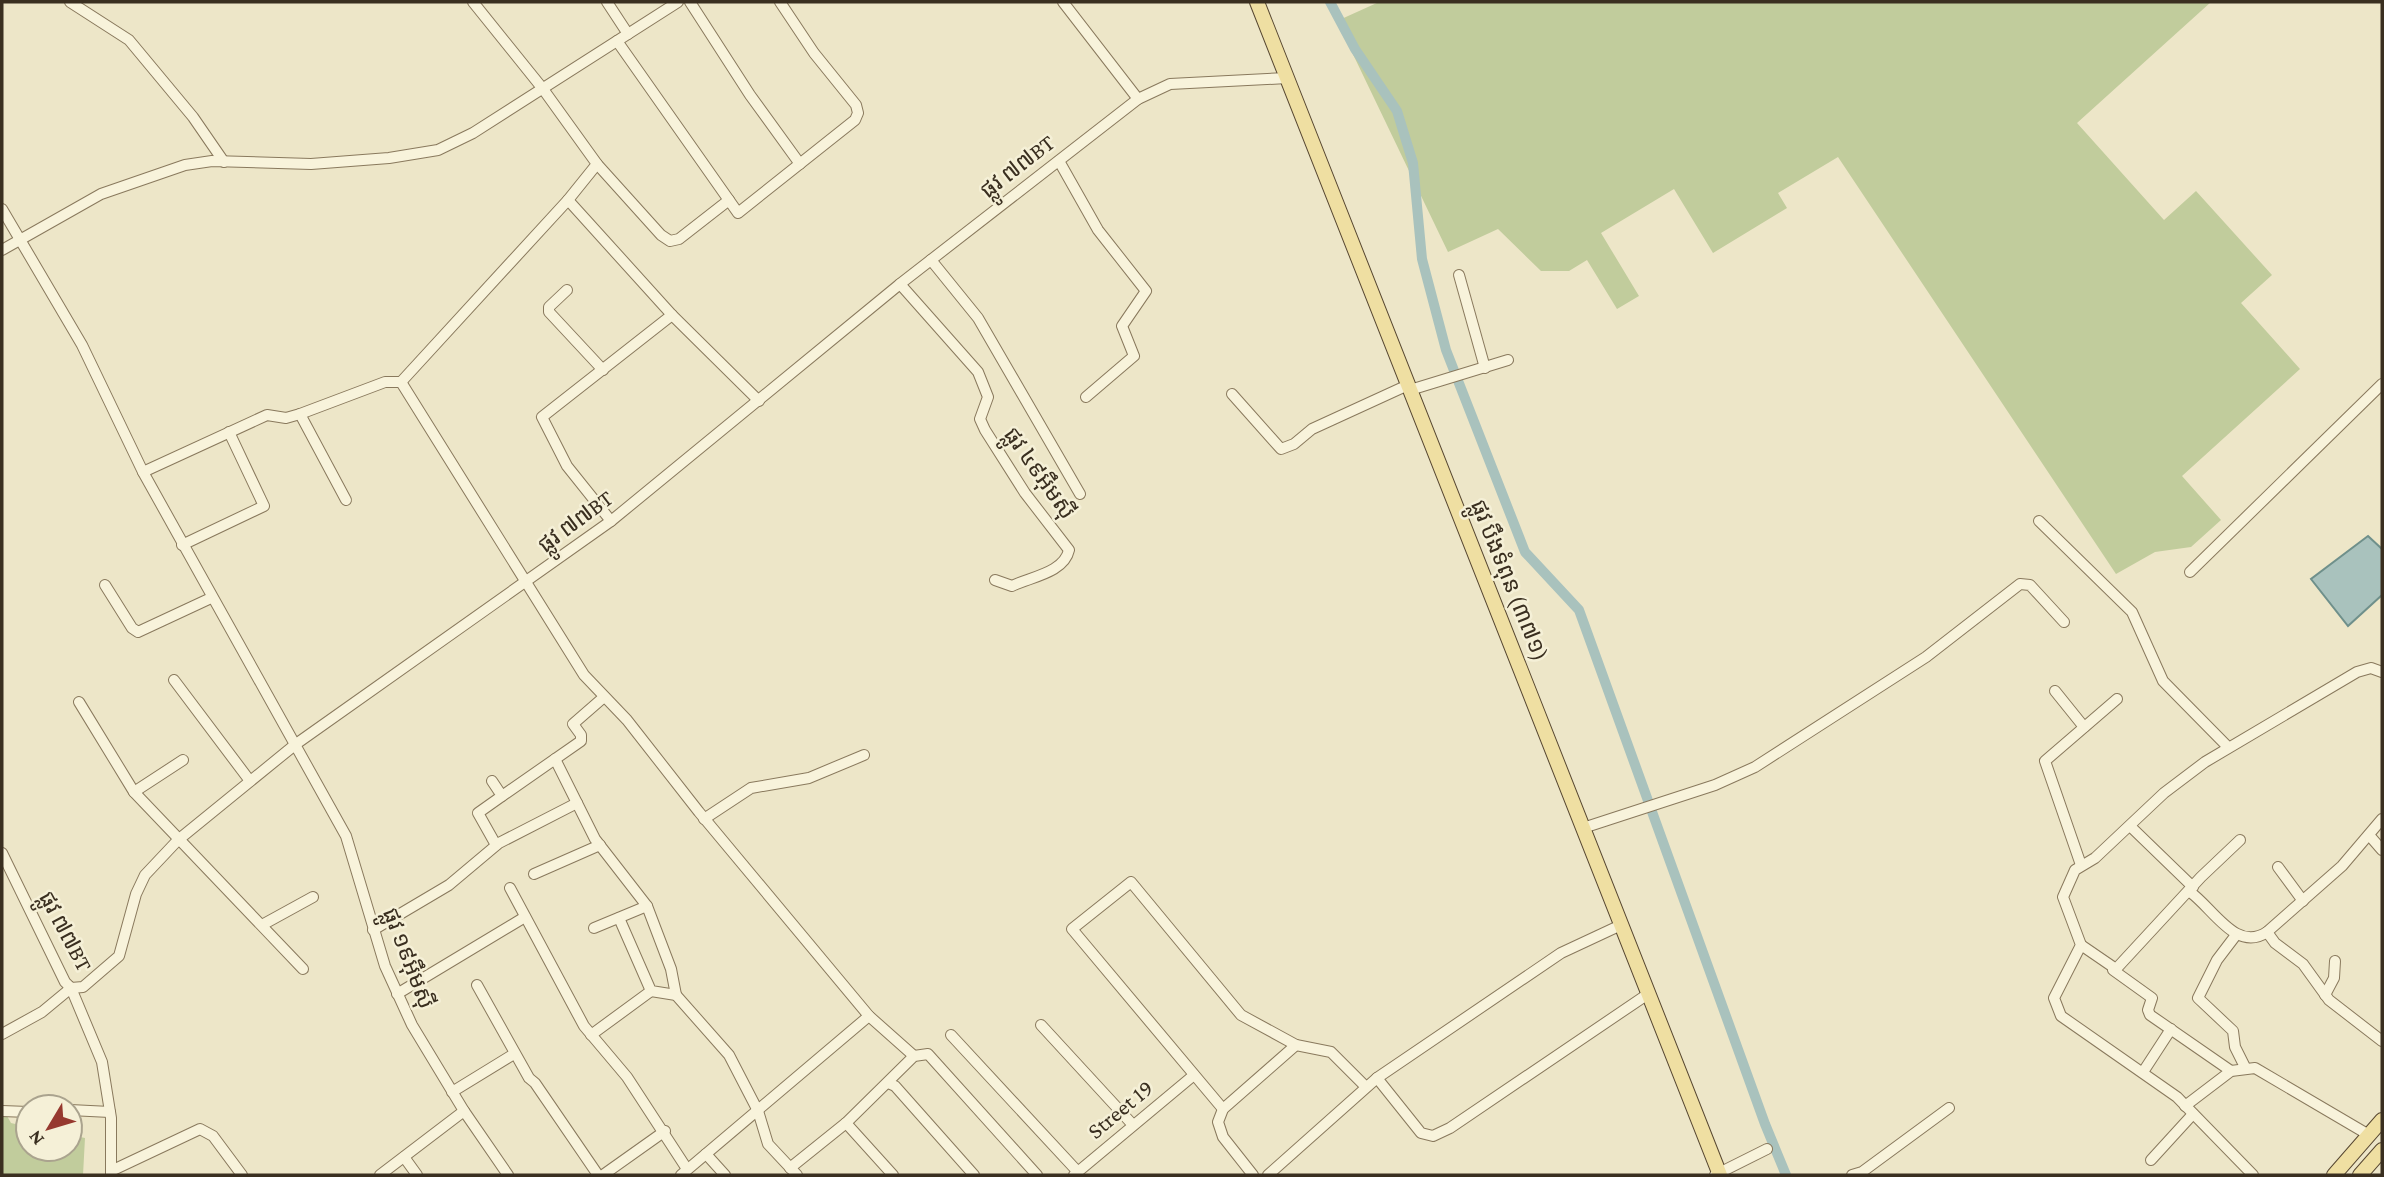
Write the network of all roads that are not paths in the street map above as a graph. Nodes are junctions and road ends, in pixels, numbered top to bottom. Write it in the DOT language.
graph roads {
  1 [pos="70,2"];
  2 [pos="473,2"];
  3 [pos="607,2"];
  4 [pos="678,2"];
  5 [pos="690,2"];
  6 [pos="780,2"];
  7 [pos="1063,2"];
  8 [pos="1258,2"];
  9 [pos="628,34"];
  10 [pos="617,41"];
  11 [pos="1287,78"];
  12 [pos="543,89"];
  13 [pos="1138,99"];
  14 [pos="1059,161"];
  15 [pos="224,162"];
  16 [pos="597,163"];
  17 [pos="800,164"];
  18 [pos="568,200"];
  19 [pos="729,200"];
  20 [pos="2,209"];
  21 [pos="19,239"];
  22 [pos="2,250"];
  23 [pos="931,260"];
  24 [pos="1459,275"];
  25 [pos="900,284"];
  26 [pos="567,290"];
  27 [pos="672,315"];
  28 [pos="1508,360"];
  29 [pos="1485,368"];
  30 [pos="603,370"];
  31 [pos="401,382"];
  32 [pos="2382,384"];
  33 [pos="1409,388"];
  34 [pos="1232,394"];
  35 [pos="1086,397"];
  36 [pos="759,401"];
  37 [pos="300,414"];
  38 [pos="229,432"];
  39 [pos="143,472"];
  40 [pos="1080,494"];
  41 [pos="346,499"];
  42 [pos="611,521"];
  43 [pos="2039,521"];
  44 [pos="182,545"];
  45 [pos="2190,572"];
  46 [pos="995,580"];
  47 [pos="525,584"];
  48 [pos="105,585"];
  49 [pos="211,598"];
  50 [pos="2064,622"];
  51 [pos="2382,672"];
  52 [pos="174,680"];
  53 [pos="2055,691"];
  54 [pos="604,697"];
  55 [pos="2117,699"];
  56 [pos="79,702"];
  57 [pos="2084,727"];
  58 [pos="296,744"];
  59 [pos="2227,747"];
  60 [pos="864,755"];
  61 [pos="555,759"];
  62 [pos="183,760"];
  63 [pos="492,781"];
  64 [pos="250,782"];
  65 [pos="134,792"];
  66 [pos="502,796"];
  67 [pos="577,803"];
  68 [pos="705,819"];
  69 [pos="2382,819"];
  70 [pos="2130,826"];
  71 [pos="1583,828"];
  72 [pos="2369,835"];
  73 [pos="178,839"];
  74 [pos="2240,840"];
  75 [pos="496,845"];
  76 [pos="600,845"];
  77 [pos="2382,850"];
  78 [pos="2,853"];
  79 [pos="2081,866"];
  80 [pos="2278,867"];
  81 [pos="534,874"];
  82 [pos="510,888"];
  83 [pos="2192,889"];
  84 [pos="313,897"];
  85 [pos="2303,901"];
  86 [pos="647,906"];
  87 [pos="525,917"];
  88 [pos="619,918"];
  89 [pos="262,925"];
  90 [pos="1621,925"];
  91 [pos="594,928"];
  92 [pos="373,930"];
  93 [pos="2267,932"];
  94 [pos="2236,934"];
  95 [pos="2081,945"];
  96 [pos="2335,961"];
  97 [pos="303,969"];
  98 [pos="2113,970"];
  99 [pos="477,985"];
  100 [pos="71,988"];
  101 [pos="650,991"];
  102 [pos="397,994"];
  103 [pos="1648,994"];
  104 [pos="676,995"];
  105 [pos="2325,995"];
  106 [pos="869,1016"];
  107 [pos="1041,1025"];
  108 [pos="2171,1029"];
  109 [pos="2,1034"];
  110 [pos="591,1035"];
  111 [pos="951,1035"];
  112 [pos="2382,1041"];
  113 [pos="1296,1045"];
  114 [pos="514,1054"];
  115 [pos="914,1056"];
  116 [pos="2245,1067"];
  117 [pos="2231,1071"];
  118 [pos="2143,1072"];
  119 [pos="1194,1075"];
  120 [pos="1377,1078"];
  121 [pos="888,1083"];
  122 [pos="1366,1087"];
  123 [pos="452,1092"];
  124 [pos="1949,1108"];
  125 [pos="1223,1109"];
  126 [pos="2189,1110"];
  127 [pos="84,1111"];
  128 [pos="464,1111"];
  129 [pos="758,1111"];
  130 [pos="110,1112"];
  131 [pos="2382,1120"];
  132 [pos="846,1123"];
  133 [pos="1133,1125"];
  134 [pos="665,1131"];
  135 [pos="2369,1135"];
  136 [pos="1767,1149"];
  137 [pos="2382,1150"];
  138 [pos="706,1154"];
  139 [pos="404,1157"];
  140 [pos="2151,1160"];
  141 [pos="684,1172"];
  142 [pos="794,1172"];
  143 [pos="111,1173"];
  144 [pos="1076,1173"];
  145 [pos="1718,1174"];
  146 [pos="242,1175"];
  147 [pos="380,1175"];
  148 [pos="417,1175"];
  149 [pos="508,1175"];
  150 [pos="600,1175"];
  151 [pos="724,1175"];
  152 [pos="893,1175"];
  153 [pos="974,1175"];
  154 [pos="1037,1175"];
  155 [pos="1253,1175"];
  156 [pos="1268,1175"];
  157 [pos="1852,1175"];
  158 [pos="2253,1175"];
  159 [pos="2334,1175"];
  160 [pos="2360,1175"];
  1 -- 15 [label="street"];
  2 -- 12 [label="street"];
  3 -- 9 [label="street"];
  4 -- 9 [label="street"];
  5 -- 17 [label="street"];
  6 -- 17 [label="street"];
  7 -- 13 [label="street"];
  8 -- 11 [label="main road, ផ្លូវ បឹងទំពុន (៣៧១)"];
  9 -- 10 [label="street"];
  10 -- 12 [label="street"];
  10 -- 19 [label="street"];
  11 -- 13 [label="street, ផ្លូវ ៧៧BT"];
  11 -- 33 [label="main road, ផ្លូវ បឹងទំពុន (៣៧១)"];
  12 -- 15 [label="street"];
  12 -- 16 [label="street"];
  13 -- 14 [label="street, ផ្លូវ ៧៧BT"];
  14 -- 23 [label="street, ផ្លូវ ៧៧BT"];
  14 -- 35 [label="street"];
  15 -- 21 [label="street"];
  16 -- 18 [label="street"];
  16 -- 19 [label="street"];
  17 -- 19 [label="street"];
  18 -- 27 [label="street"];
  18 -- 31 [label="street"];
  20 -- 21 [label="street, ផ្លូវ ១៩អ៊ឹមស៊ី"];
  21 -- 22 [label="street"];
  21 -- 39 [label="street, ផ្លូវ ១៩អ៊ឹមស៊ី"];
  23 -- 25 [label="street, ផ្លូវ ៧៧BT"];
  23 -- 40 [label="street"];
  24 -- 29 [label="street"];
  25 -- 36 [label="street, ផ្លូវ ៧៧BT"];
  25 -- 46 [label="street, ផ្លូវ ៤៩អ៊ឹមស៊ី"];
  26 -- 30 [label="street"];
  27 -- 30 [label="street"];
  27 -- 36 [label="street"];
  28 -- 29 [label="street"];
  29 -- 33 [label="street"];
  30 -- 42 [label="street"];
  31 -- 37 [label="street"];
  31 -- 47 [label="street"];
  32 -- 45 [label="street"];
  33 -- 34 [label="street"];
  33 -- 71 [label="main road, ផ្លូវ បឹងទំពុន (៣៧១)"];
  36 -- 42 [label="street, ផ្លូវ ៧៧BT"];
  37 -- 38 [label="street"];
  37 -- 41 [label="street"];
  38 -- 39 [label="street"];
  38 -- 44 [label="street"];
  39 -- 44 [label="street, ផ្លូវ ១៩អ៊ឹមស៊ី"];
  42 -- 47 [label="street, ផ្លូវ ៧៧BT"];
  43 -- 59 [label="street"];
  44 -- 49 [label="street, ផ្លូវ ១៩អ៊ឹមស៊ី"];
  47 -- 54 [label="street"];
  47 -- 58 [label="street, ផ្លូវ ៧៧BT"];
  48 -- 49 [label="street"];
  49 -- 58 [label="street, ផ្លូវ ១៩អ៊ឹមស៊ី"];
  50 -- 71 [label="street"];
  51 -- 59 [label="street"];
  52 -- 64 [label="street"];
  53 -- 57 [label="street"];
  54 -- 61 [label="street"];
  54 -- 68 [label="street"];
  55 -- 57 [label="street"];
  56 -- 65 [label="street"];
  57 -- 79 [label="street"];
  58 -- 64 [label="street, ផ្លូវ ៧៧BT"];
  58 -- 92 [label="street, ផ្លូវ ១៩អ៊ឹមស៊ី"];
  59 -- 70 [label="street"];
  60 -- 68 [label="street"];
  61 -- 66 [label="street"];
  61 -- 67 [label="street"];
  62 -- 65 [label="street"];
  63 -- 66 [label="street"];
  64 -- 73 [label="street, ផ្លូវ ៧៧BT"];
  65 -- 73 [label="street"];
  66 -- 75 [label="street"];
  67 -- 75 [label="street"];
  67 -- 76 [label="street"];
  68 -- 106 [label="street"];
  69 -- 72 [label="street"];
  70 -- 79 [label="street"];
  70 -- 83 [label="street"];
  71 -- 90 [label="main road, ផ្លូវ បឹងទំពុន (៣៧១)"];
  72 -- 77 [label="street"];
  72 -- 85 [label="street"];
  73 -- 89 [label="street"];
  73 -- 100 [label="street, ផ្លូវ ៧៧BT"];
  74 -- 83 [label="street"];
  75 -- 92 [label="street"];
  76 -- 81 [label="street"];
  76 -- 86 [label="street"];
  78 -- 100 [label="street, ផ្លូវ ៧៧BT"];
  79 -- 95 [label="street"];
  80 -- 85 [label="street"];
  82 -- 87 [label="street"];
  83 -- 94 [label="street"];
  83 -- 98 [label="street"];
  84 -- 89 [label="street"];
  85 -- 93 [label="street"];
  86 -- 88 [label="street"];
  86 -- 104 [label="street"];
  87 -- 102 [label="street"];
  87 -- 110 [label="street"];
  88 -- 91 [label="street"];
  88 -- 101 [label="street"];
  89 -- 97 [label="street"];
  90 -- 103 [label="main road, ផ្លូវ បឹងទំពុន (៣៧១)"];
  90 -- 120 [label="street"];
  92 -- 102 [label="street, ផ្លូវ ១៩អ៊ឹមស៊ី"];
  93 -- 94 [label="street"];
  93 -- 105 [label="street"];
  94 -- 116 [label="street"];
  95 -- 98 [label="street"];
  95 -- 118 [label="street"];
  96 -- 105 [label="street"];
  98 -- 108 [label="street"];
  99 -- 114 [label="street"];
  100 -- 109 [label="street"];
  100 -- 130 [label="street"];
  101 -- 104 [label="street"];
  101 -- 110 [label="street"];
  102 -- 123 [label="street, ផ្លូវ ១៩អ៊ឹមស៊ី"];
  103 -- 120 [label="street"];
  103 -- 145 [label="main road, ផ្លូវ បឹងទំពុន (៣៧១)"];
  104 -- 129 [label="street"];
  105 -- 112 [label="street"];
  106 -- 115 [label="street"];
  106 -- 129 [label="street"];
  107 -- 133 [label="street"];
  108 -- 117 [label="street"];
  108 -- 118 [label="street"];
  110 -- 134 [label="street"];
  111 -- 144 [label="street"];
  113 -- 119 [label="street"];
  113 -- 122 [label="street"];
  113 -- 125 [label="street"];
  114 -- 123 [label="street"];
  114 -- 150 [label="street"];
  115 -- 121 [label="street"];
  115 -- 154 [label="street"];
  116 -- 117 [label="street"];
  116 -- 135 [label="street"];
  117 -- 126 [label="street"];
  118 -- 126 [label="street"];
  119 -- 125 [label="street"];
  119 -- 133 [label="street, Street 19"];
  120 -- 122 [label="street"];
  121 -- 132 [label="street"];
  121 -- 153 [label="street"];
  122 -- 156 [label="street"];
  123 -- 128 [label="street, ផ្លូវ ១៩អ៊ឹមស៊ី"];
  124 -- 157 [label="street"];
  125 -- 155 [label="street"];
  126 -- 140 [label="street"];
  126 -- 158 [label="street"];
  127 -- 130 [label="street"];
  128 -- 139 [label="street"];
  128 -- 149 [label="street, ផ្លូវ ១៩អ៊ឹមស៊ី"];
  129 -- 138 [label="street"];
  129 -- 142 [label="street"];
  130 -- 143 [label="street"];
  131 -- 135 [label="main road"];
  132 -- 142 [label="street"];
  132 -- 152 [label="street"];
  133 -- 144 [label="street, Street 19"];
  134 -- 141 [label="street"];
  134 -- 150 [label="street"];
  135 -- 159 [label="main road"];
  136 -- 145 [label="street"];
  137 -- 160 [label="main road"];
  138 -- 141 [label="street"];
  138 -- 151 [label="street"];
  139 -- 147 [label="street"];
  139 -- 148 [label="street"];
  143 -- 146 [label="street"];
}
